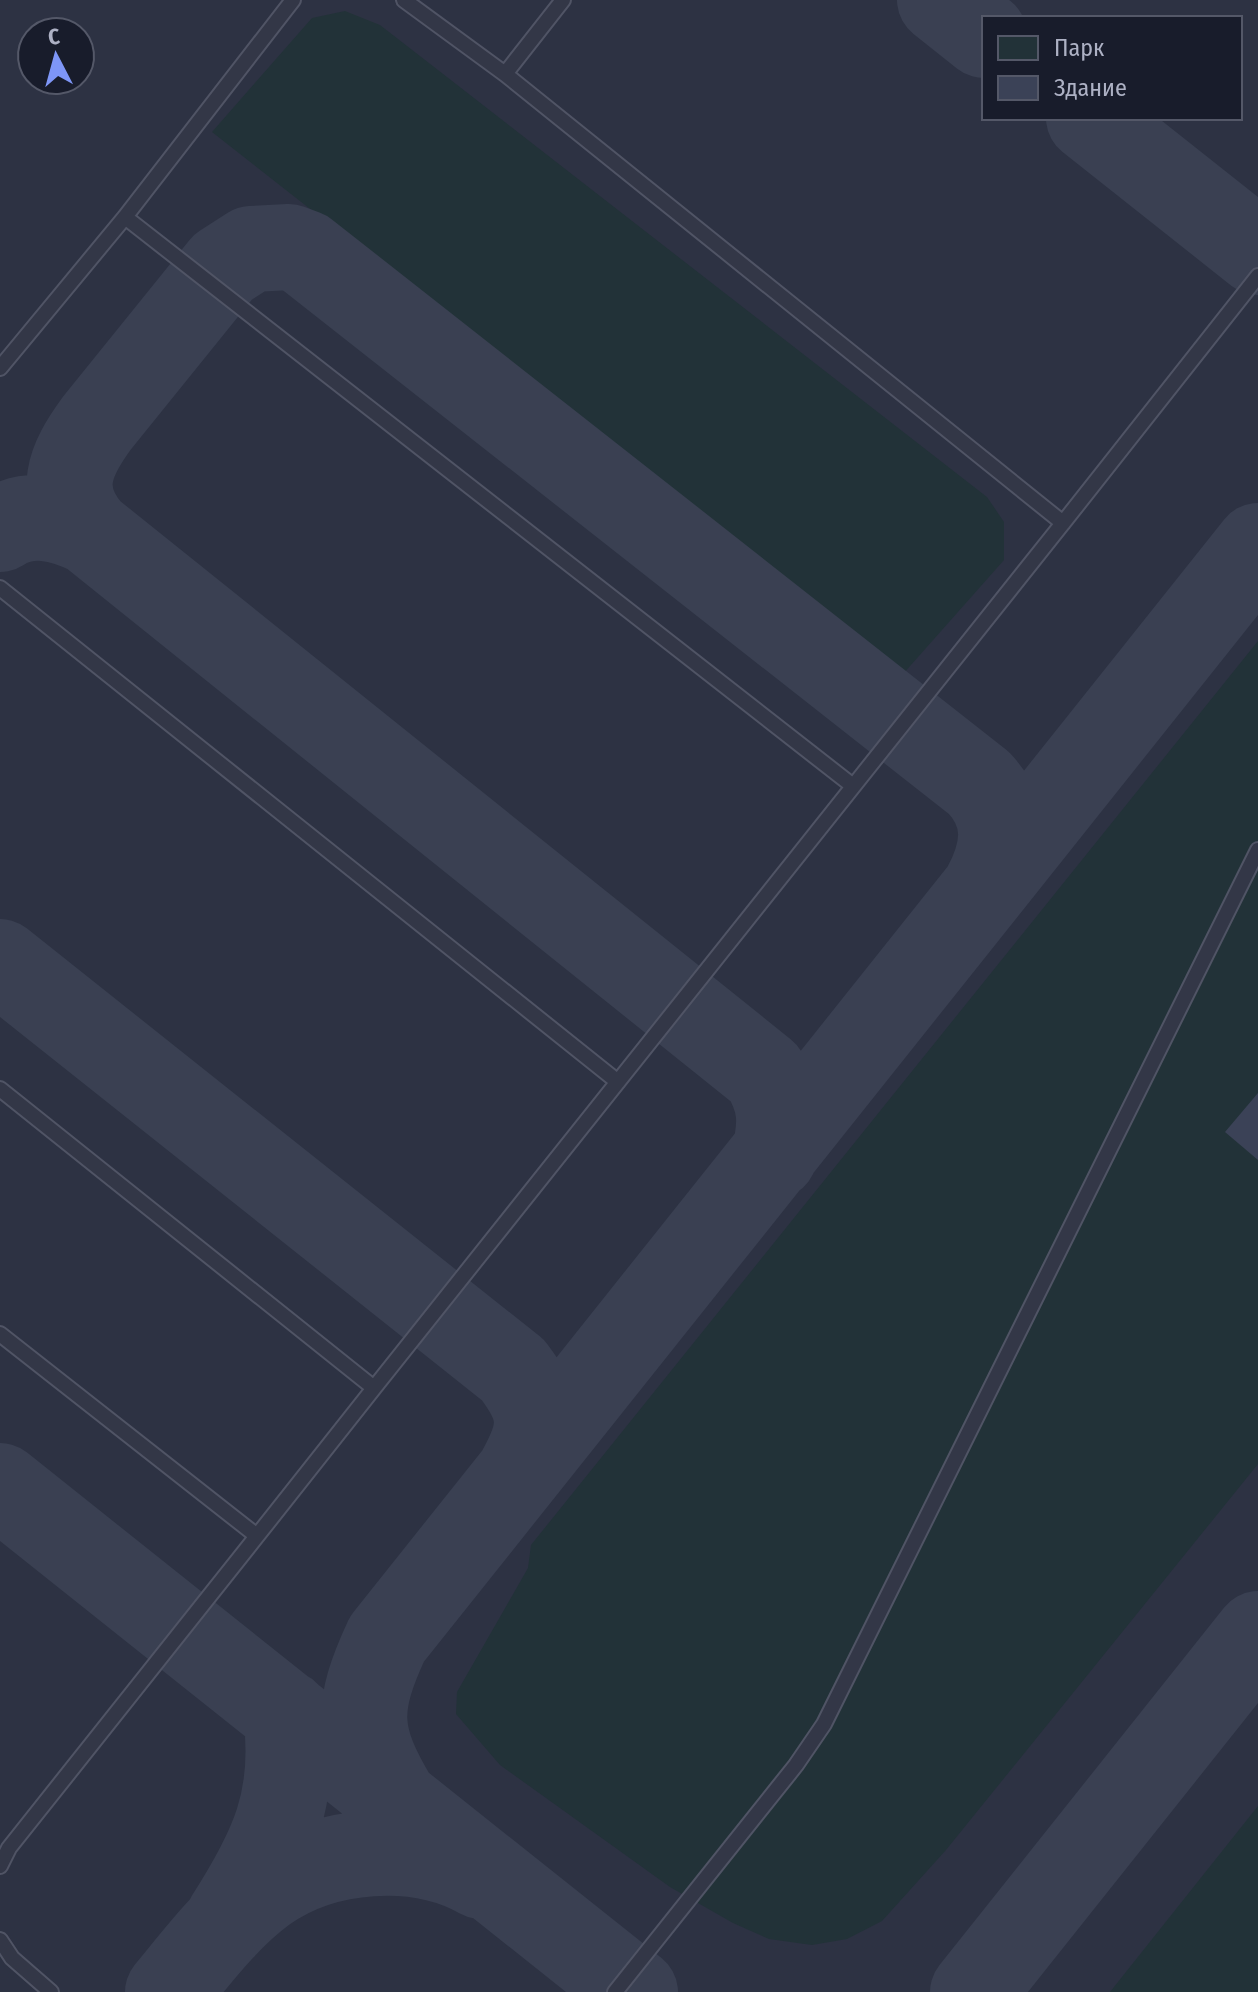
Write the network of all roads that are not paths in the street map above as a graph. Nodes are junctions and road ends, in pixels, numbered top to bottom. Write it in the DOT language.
graph roads {
  1 [pos="293,0"];
  2 [pos="404,0"];
  3 [pos="563,0"];
  4 [pos="505,74"];
  5 [pos="125,217"];
  6 [pos="1258,276"];
  7 [pos="0,368"];
  8 [pos="1063,523"];
  9 [pos="0,588"];
  10 [pos="853,786"];
  11 [pos="1258,850"];
  12 [pos="618,1082"];
  13 [pos="0,1089"];
  14 [pos="0,1334"];
  15 [pos="374,1388"];
  16 [pos="257,1536"];
  17 [pos="0,1866"];
  18 [pos="0,1940"];
  19 [pos="51,1992"];
  20 [pos="615,1992"];
  1 -- 5 [label="lane"];
  2 -- 4 [label="lane"];
  3 -- 4 [label="lane"];
  4 -- 8 [label="lane"];
  5 -- 7 [label="lane"];
  5 -- 10 [label="lane"];
  6 -- 8 [label="lane"];
  8 -- 10 [label="lane"];
  9 -- 12 [label="lane"];
  10 -- 12 [label="lane"];
  11 -- 20 [label="lane"];
  12 -- 15 [label="lane"];
  13 -- 15 [label="lane"];
  14 -- 16 [label="lane"];
  15 -- 16 [label="lane"];
  16 -- 17 [label="lane"];
  18 -- 19 [label="lane"];
}
